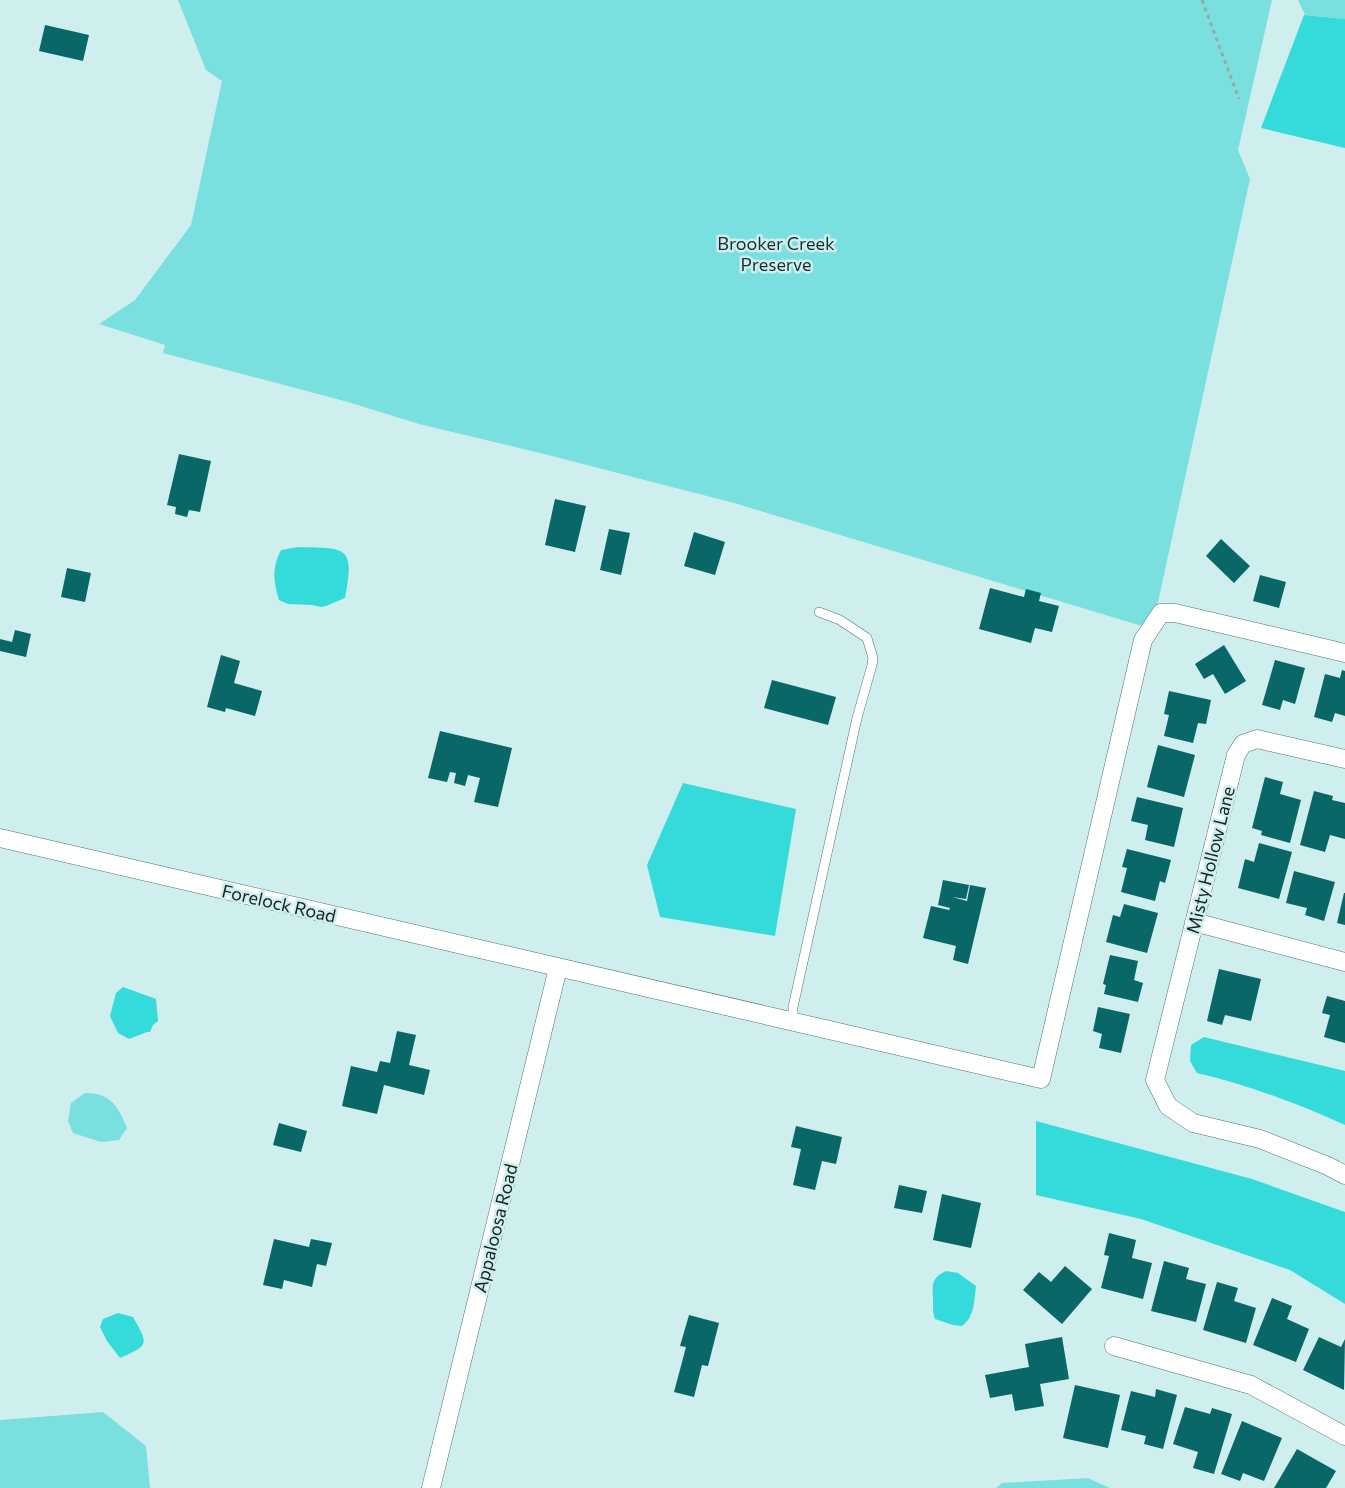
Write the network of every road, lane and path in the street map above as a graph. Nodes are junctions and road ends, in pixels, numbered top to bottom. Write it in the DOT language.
graph roads {
  1 [pos="1202,0"];
  2 [pos="1239,98"];
  3 [pos="819,612"];
  4 [pos="1345,653"];
  5 [pos="1345,759"];
  6 [pos="0,838"];
  7 [pos="1194,922"];
  8 [pos="1345,962"];
  9 [pos="558,968"];
  10 [pos="793,1022"];
  11 [pos="1345,1175"];
  12 [pos="1114,1346"];
  13 [pos="1345,1436"];
  14 [pos="432,1488"];
  1 -- 2 [label="path"];
  3 -- 10 [label="lane"];
  4 -- 10 [label="street, Forelock Road"];
  5 -- 7 [label="street, Misty Hollow Lane"];
  6 -- 9 [label="street, Forelock Road"];
  7 -- 8 [label="street"];
  7 -- 11 [label="street, Misty Hollow Lane"];
  9 -- 10 [label="street, Forelock Road"];
  9 -- 14 [label="street, Appaloosa Road"];
  12 -- 13 [label="street"];
}
